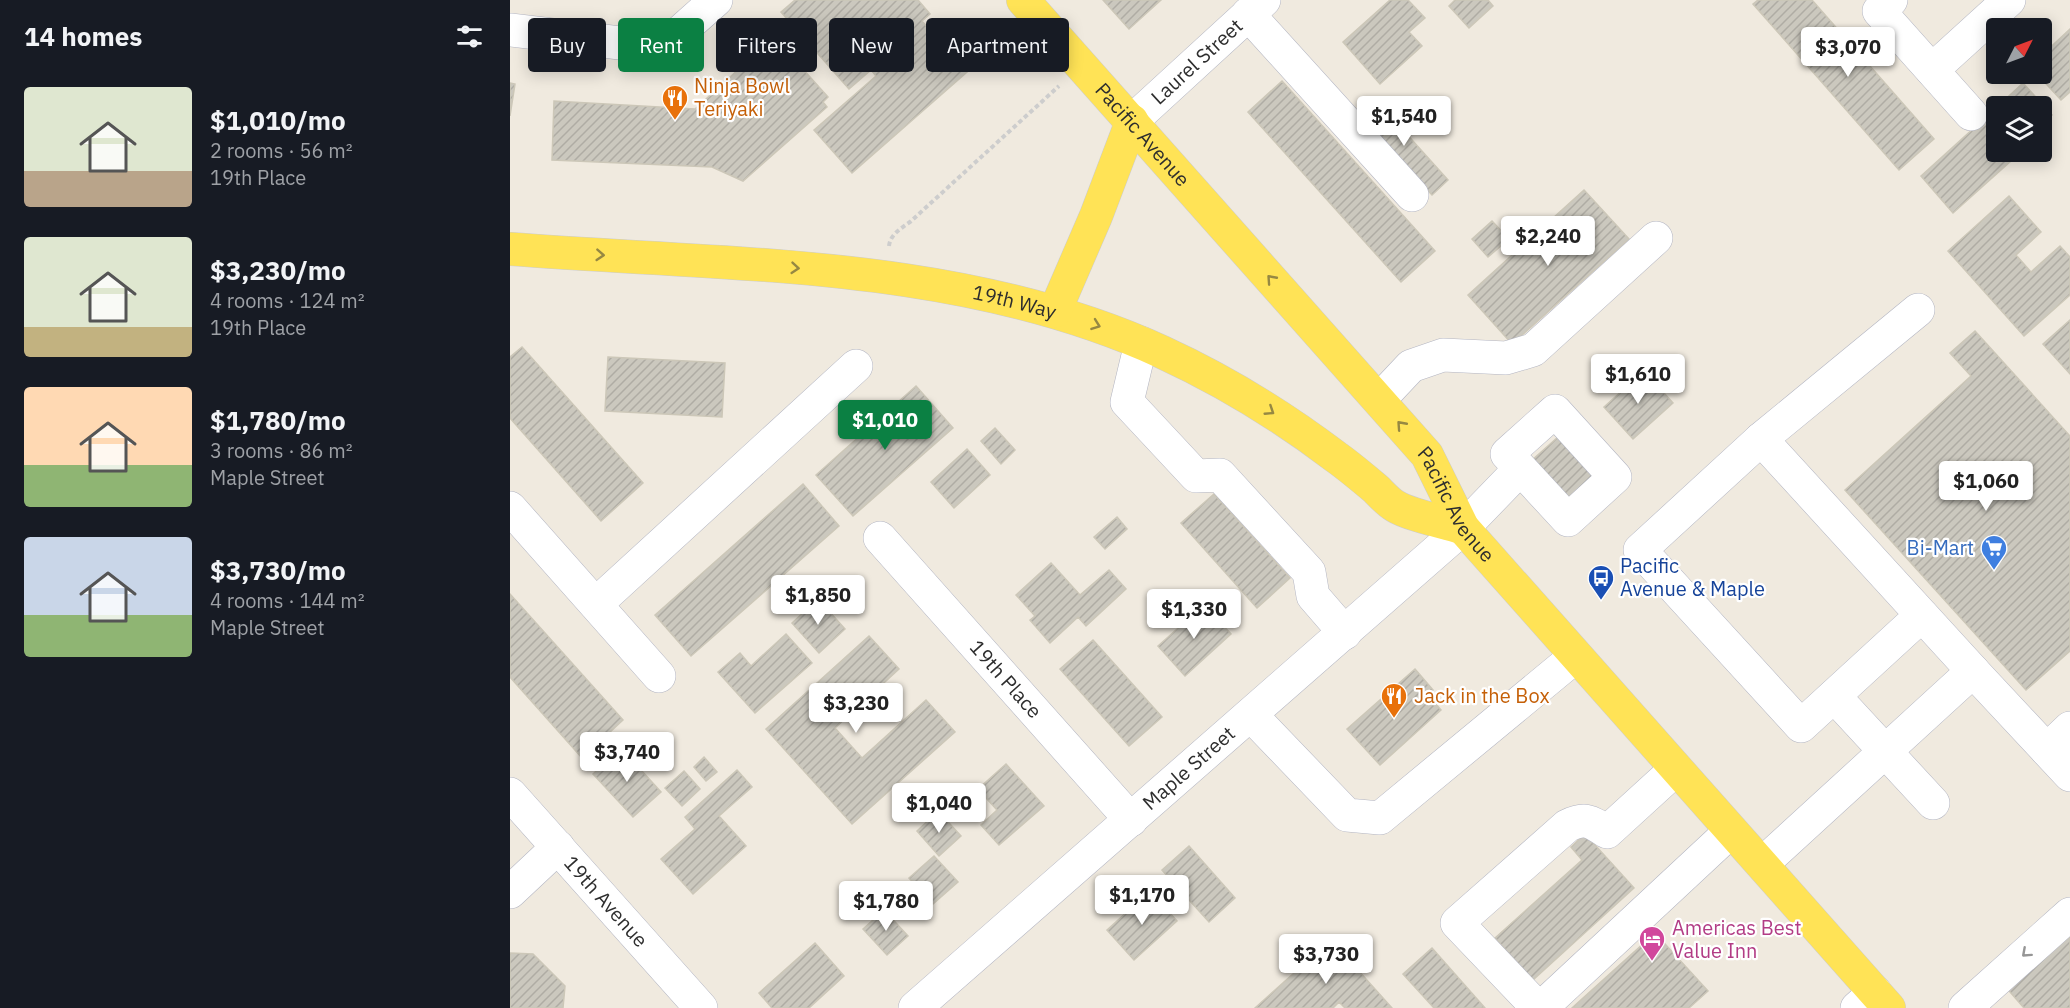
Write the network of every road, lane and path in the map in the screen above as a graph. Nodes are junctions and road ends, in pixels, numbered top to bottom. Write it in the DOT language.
graph roads {
  1 [pos="716,0"];
  2 [pos="1023,0"];
  3 [pos="1891,0"];
  4 [pos="2009,0"];
  5 [pos="1256,7"];
  6 [pos="510,30"];
  7 [pos="1081,65"];
  8 [pos="1932,70"];
  9 [pos="1971,114"];
  10 [pos="1132,121"];
  11 [pos="1412,195"];
  12 [pos="1656,238"];
  13 [pos="510,249"];
  14 [pos="896,280"];
  15 [pos="1918,310"];
  16 [pos="1055,311"];
  17 [pos="1141,343"];
  18 [pos="856,366"];
  19 [pos="1379,400"];
  20 [pos="1761,439"];
  21 [pos="1520,469"];
  22 [pos="510,508"];
  23 [pos="1462,528"];
  24 [pos="880,538"];
  25 [pos="596,604"];
  26 [pos="1922,615"];
  27 [pos="1345,633"];
  28 [pos="1576,656"];
  29 [pos="1973,671"];
  30 [pos="659,676"];
  31 [pos="1834,696"];
  32 [pos="1251,715"];
  33 [pos="2070,728"];
  34 [pos="2047,750"];
  35 [pos="1885,751"];
  36 [pos="1676,769"];
  37 [pos="2070,775"];
  38 [pos="510,794"];
  39 [pos="1933,802"];
  40 [pos="1131,820"];
  41 [pos="1731,831"];
  42 [pos="558,847"];
  43 [pos="1762,864"];
  44 [pos="510,892"];
  45 [pos="2070,914"];
  46 [pos="1874,1003"];
  47 [pos="699,1007"];
  48 [pos="915,1008"];
  49 [pos="1539,1008"];
  50 [pos="1965,1008"];
  1 -- 6 [label="street"];
  2 -- 7 [label="main road, Pacific Avenue"];
  3 -- 8 [label="street"];
  4 -- 8 [label="street"];
  5 -- 10 [label="street, Laurel Street"];
  5 -- 11 [label="street"];
  7 -- 10 [label="main road, Pacific Avenue"];
  7 -- 14 [label="path"];
  8 -- 9 [label="street"];
  10 -- 16 [label="main road"];
  19 -- 10 [label="main road, Pacific Avenue, one-way"];
  12 -- 19 [label="street"];
  13 -- 14 [label="main road, 19th Way, one-way"];
  14 -- 16 [label="main road, 19th Way"];
  15 -- 20 [label="street"];
  16 -- 17 [label="main road, 19th Way, one-way"];
  17 -- 23 [label="main road, 19th Way, one-way"];
  17 -- 27 [label="street"];
  18 -- 25 [label="street"];
  23 -- 19 [label="main road, Pacific Avenue, one-way"];
  20 -- 26 [label="street"];
  20 -- 31 [label="street"];
  21 -- 21 [label="street"];
  21 -- 23 [label="street, Maple Street"];
  22 -- 25 [label="street"];
  23 -- 27 [label="street, Maple Street"];
  23 -- 28 [label="main road, Pacific Avenue"];
  24 -- 40 [label="street, 19th Place"];
  25 -- 30 [label="street"];
  26 -- 29 [label="street"];
  26 -- 31 [label="street"];
  27 -- 32 [label="street, Maple Street"];
  28 -- 32 [label="street"];
  28 -- 36 [label="main road, Pacific Avenue"];
  29 -- 34 [label="street"];
  29 -- 35 [label="street"];
  31 -- 35 [label="street"];
  32 -- 40 [label="street, Maple Street"];
  33 -- 34 [label="street"];
  34 -- 37 [label="street"];
  35 -- 39 [label="street"];
  35 -- 43 [label="street"];
  36 -- 41 [label="main road, Pacific Avenue"];
  36 -- 49 [label="street"];
  38 -- 42 [label="street, 19th Avenue"];
  40 -- 48 [label="street, Maple Street"];
  41 -- 43 [label="main road, Pacific Avenue"];
  41 -- 49 [label="street"];
  42 -- 44 [label="street"];
  42 -- 47 [label="street, 19th Avenue"];
  43 -- 46 [label="main road, Pacific Avenue"];
  45 -- 50 [label="street, one-way"];
}
